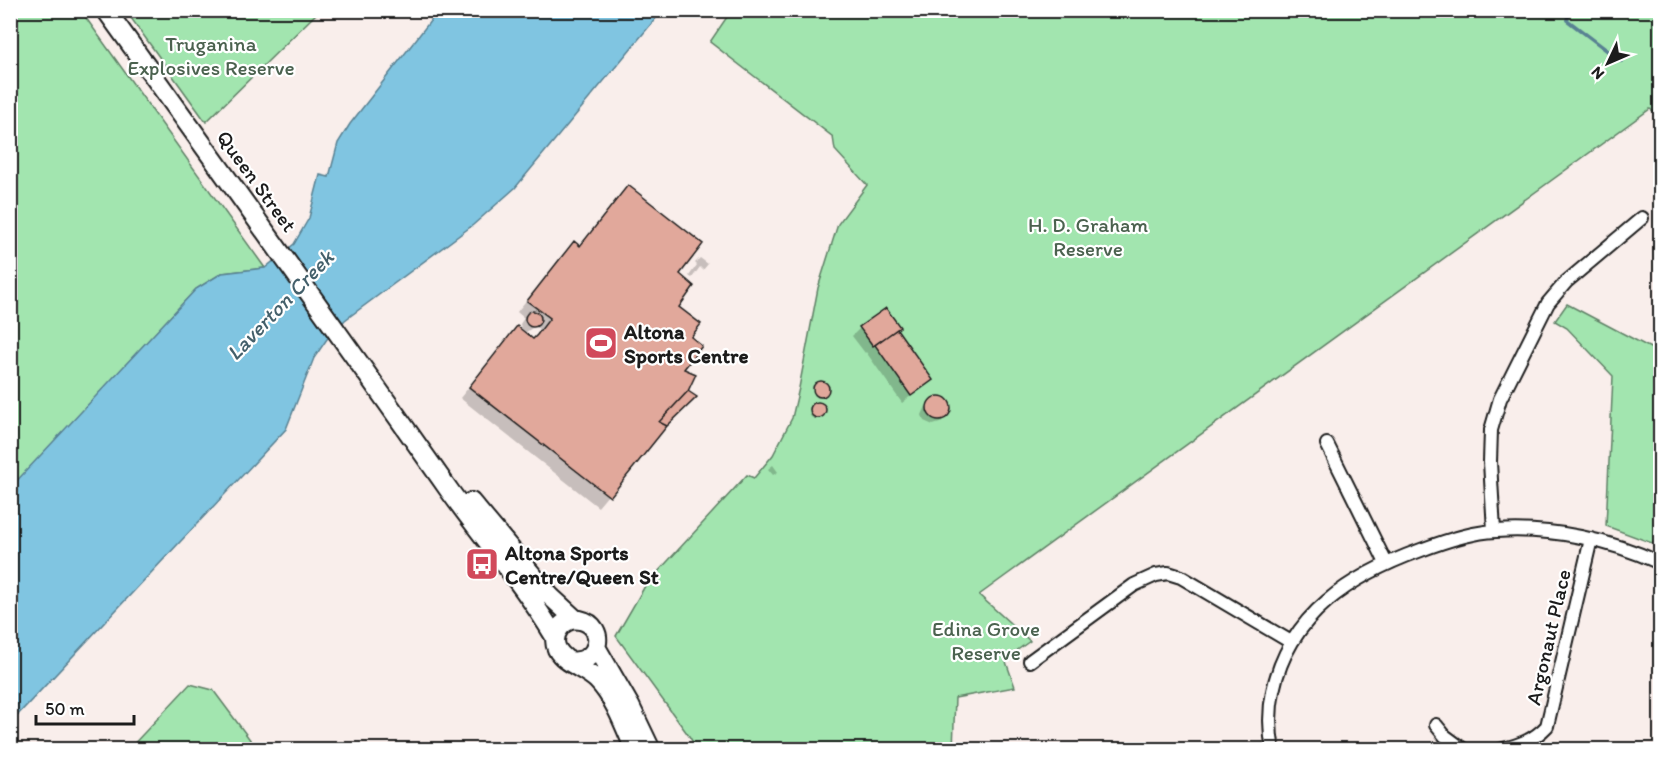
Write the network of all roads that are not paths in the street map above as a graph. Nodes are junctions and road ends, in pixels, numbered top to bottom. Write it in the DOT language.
graph roads {
  1 [pos="106,10"];
  2 [pos="1642,218"];
  3 [pos="392,408"];
  4 [pos="1327,444"];
  5 [pos="1494,531"];
  6 [pos="1591,539"];
  7 [pos="1660,562"];
  8 [pos="1386,563"];
  9 [pos="575,619"];
  10 [pos="555,637"];
  11 [pos="1291,642"];
  12 [pos="596,647"];
  13 [pos="569,660"];
  14 [pos="1030,661"];
  15 [pos="1436,724"];
  16 [pos="635,750"];
  17 [pos="651,750"];
  18 [pos="1273,750"];
  19 [pos="1464,750"];
  20 [pos="1500,750"];
  1 -- 3 [label="main road, Queen Street"];
  2 -- 5 [label="street"];
  3 -- 9 [label="main road, Queen Street"];
  3 -- 10 [label="main road, Queen Street"];
  4 -- 8 [label="street"];
  5 -- 6 [label="street"];
  5 -- 8 [label="street"];
  6 -- 7 [label="street"];
  6 -- 20 [label="street, Argonaut Place"];
  8 -- 11 [label="street"];
  9 -- 10 [label="main road"];
  9 -- 12 [label="main road"];
  10 -- 13 [label="main road"];
  11 -- 14 [label="street"];
  11 -- 18 [label="street"];
  12 -- 13 [label="main road"];
  12 -- 17 [label="main road"];
  13 -- 16 [label="main road"];
  15 -- 19 [label="street"];
}
